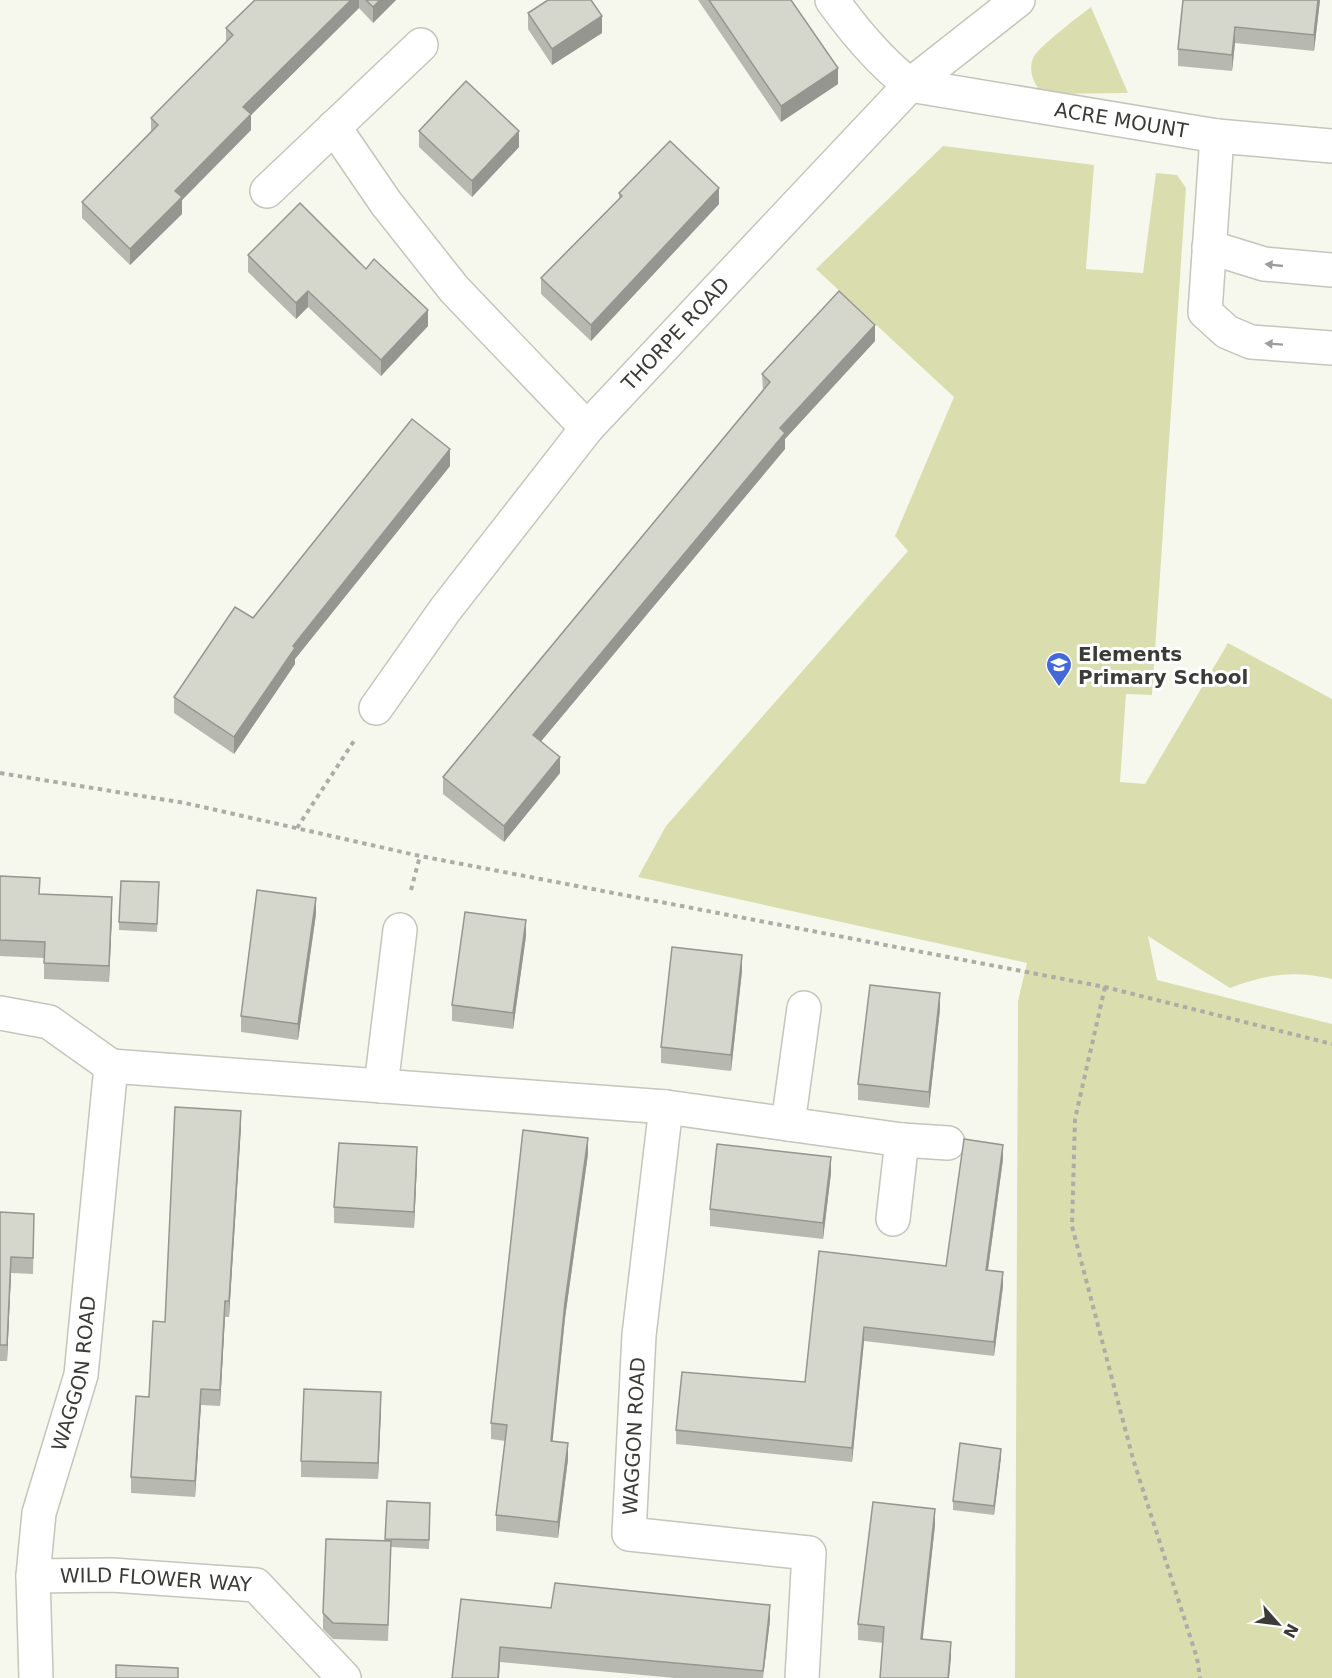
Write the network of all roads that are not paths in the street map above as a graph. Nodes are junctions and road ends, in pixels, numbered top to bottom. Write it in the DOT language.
graph roads {
  1 [pos="832,0"];
  2 [pos="1018,0"];
  3 [pos="421,45"];
  4 [pos="910,86"];
  5 [pos="334,127"];
  6 [pos="1217,136"];
  7 [pos="1332,146"];
  8 [pos="267,191"];
  9 [pos="1209,248"];
  10 [pos="1332,270"];
  11 [pos="1332,348"];
  12 [pos="586,428"];
  13 [pos="376,708"];
  14 [pos="400,930"];
  15 [pos="804,1008"];
  16 [pos="0,1012"];
  17 [pos="111,1066"];
  18 [pos="381,1086"];
  19 [pos="666,1107"];
  20 [pos="788,1124"];
  21 [pos="902,1140"];
  22 [pos="948,1143"];
  23 [pos="893,1219"];
  24 [pos="33,1576"];
  25 [pos="36,1678"];
  26 [pos="344,1678"];
  27 [pos="802,1678"];
  1 -- 4 [label="street"];
  2 -- 4 [label="street, THORPE ROAD"];
  3 -- 5 [label="street"];
  4 -- 6 [label="street, ACRE MOUNT"];
  4 -- 12 [label="street, THORPE ROAD"];
  5 -- 8 [label="street"];
  5 -- 12 [label="street"];
  6 -- 7 [label="street, ACRE MOUNT"];
  6 -- 9 [label="street"];
  10 -- 9 [label="street, one-way"];
  11 -- 9 [label="street, one-way"];
  12 -- 13 [label="street, THORPE ROAD"];
  14 -- 18 [label="street"];
  15 -- 20 [label="street"];
  16 -- 17 [label="street"];
  17 -- 18 [label="street"];
  17 -- 24 [label="street, WAGGON ROAD"];
  18 -- 19 [label="street"];
  19 -- 20 [label="street"];
  19 -- 27 [label="street, WAGGON ROAD"];
  20 -- 21 [label="street"];
  21 -- 22 [label="street"];
  21 -- 23 [label="street"];
  24 -- 25 [label="street, WAGGON ROAD"];
  24 -- 26 [label="street, WILD FLOWER WAY"];
}
